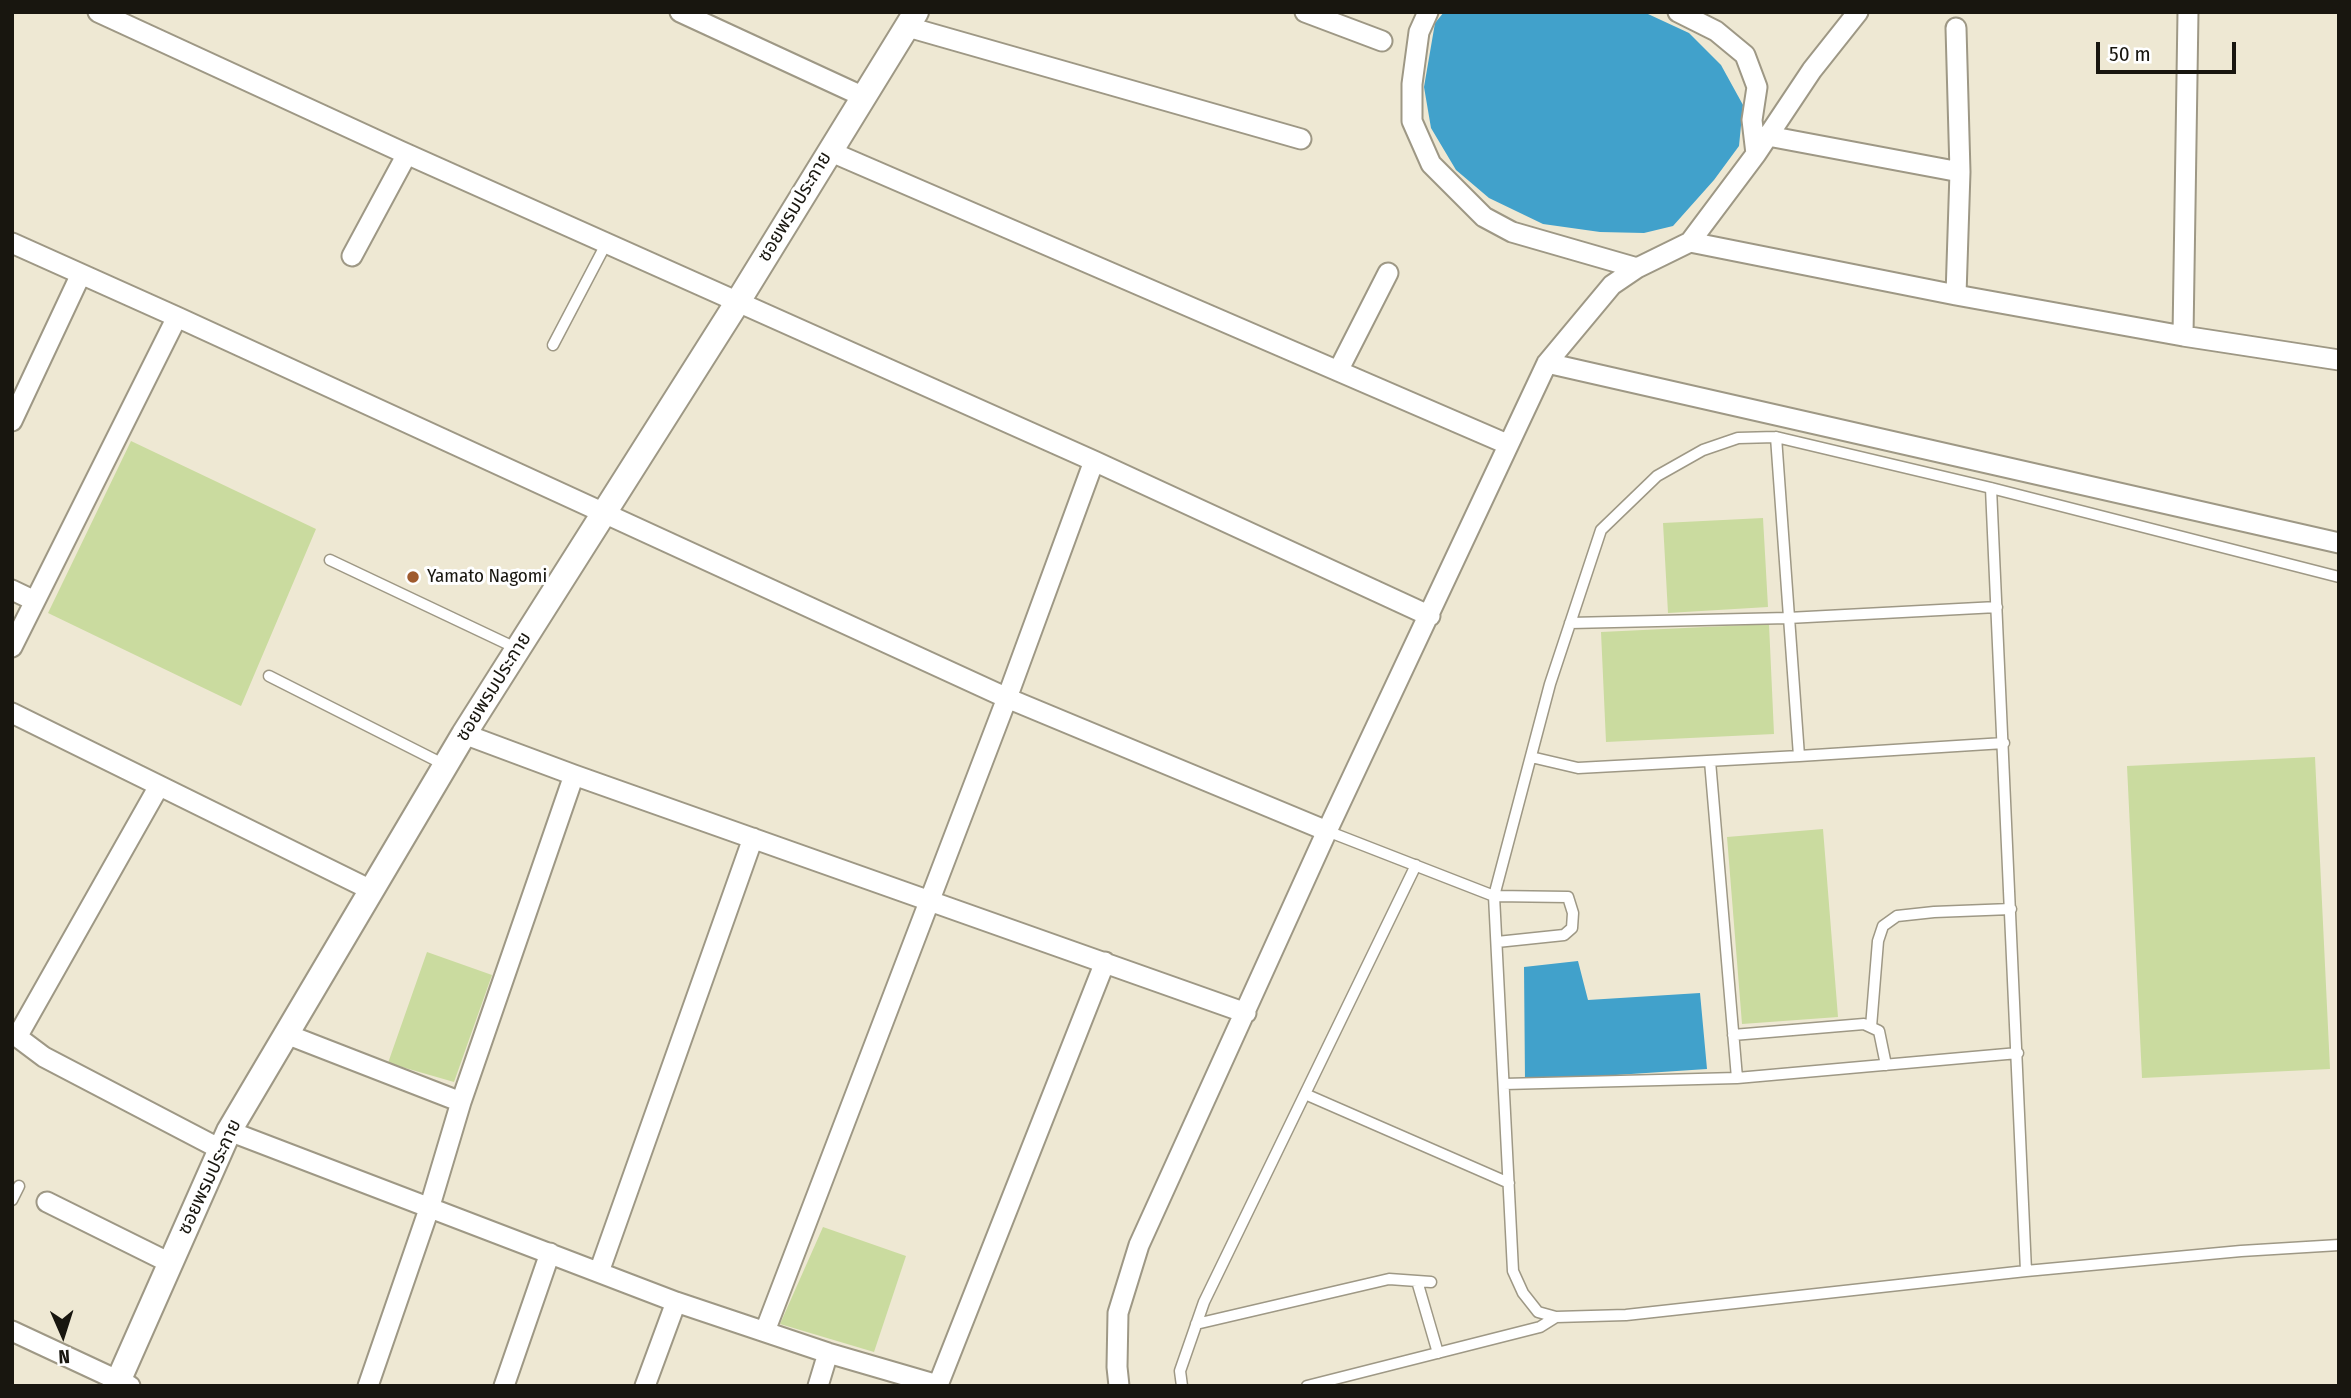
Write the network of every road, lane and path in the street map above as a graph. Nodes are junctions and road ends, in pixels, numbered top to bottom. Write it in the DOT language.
graph roads {
  1 [pos="98,12"];
  2 [pos="680,12"];
  3 [pos="1305,12"];
  4 [pos="1428,12"];
  5 [pos="1678,12"];
  6 [pos="1858,12"];
  7 [pos="2188,12"];
  8 [pos="912,20"];
  9 [pos="1956,28"];
  10 [pos="1382,41"];
  11 [pos="864,97"];
  12 [pos="1768,136"];
  13 [pos="1301,139"];
  14 [pos="829,151"];
  15 [pos="407,154"];
  16 [pos="1756,154"];
  17 [pos="1960,172"];
  18 [pos="1690,242"];
  19 [pos="12,243"];
  20 [pos="606,244"];
  21 [pos="352,256"];
  22 [pos="1637,268"];
  23 [pos="1388,273"];
  24 [pos="81,274"];
  25 [pos="1956,295"];
  26 [pos="737,303"];
  27 [pos="177,317"];
  28 [pos="2183,336"];
  29 [pos="552,345"];
  30 [pos="2339,360"];
  31 [pos="1547,363"];
  32 [pos="1339,371"];
  33 [pos="12,421"];
  34 [pos="1776,437"];
  35 [pos="1507,444"];
  36 [pos="1094,461"];
  37 [pos="1991,488"];
  38 [pos="603,512"];
  39 [pos="2339,543"];
  40 [pos="330,559"];
  41 [pos="2339,577"];
  42 [pos="12,590"];
  43 [pos="35,601"];
  44 [pos="1997,607"];
  45 [pos="1430,616"];
  46 [pos="1788,618"];
  47 [pos="1570,623"];
  48 [pos="12,647"];
  49 [pos="518,649"];
  50 [pos="269,676"];
  51 [pos="1007,698"];
  52 [pos="12,713"];
  53 [pos="464,734"];
  54 [pos="2004,743"];
  55 [pos="1799,756"];
  56 [pos="1531,757"];
  57 [pos="1710,761"];
  58 [pos="446,765"];
  59 [pos="574,775"];
  60 [pos="159,786"];
  61 [pos="1327,831"];
  62 [pos="753,838"];
  63 [pos="1416,865"];
  64 [pos="371,890"];
  65 [pos="1494,896"];
  66 [pos="930,900"];
  67 [pos="2011,909"];
  68 [pos="1497,942"];
  69 [pos="1105,962"];
  70 [pos="1245,1013"];
  71 [pos="1871,1027"];
  72 [pos="286,1034"];
  73 [pos="15,1035"];
  74 [pos="1733,1035"];
  75 [pos="2018,1053"];
  76 [pos="1886,1065"];
  77 [pos="1737,1078"];
  78 [pos="1504,1084"];
  79 [pos="1305,1094"];
  80 [pos="461,1102"];
  81 [pos="225,1140"];
  82 [pos="1508,1183"];
  83 [pos="19,1186"];
  84 [pos="12,1200"];
  85 [pos="47,1202"];
  86 [pos="429,1209"];
  87 [pos="2339,1245"];
  88 [pos="550,1253"];
  89 [pos="170,1263"];
  90 [pos="2026,1271"];
  91 [pos="599,1272"];
  92 [pos="1417,1281"];
  93 [pos="1432,1282"];
  94 [pos="676,1301"];
  95 [pos="1556,1317"];
  96 [pos="1196,1324"];
  97 [pos="12,1331"];
  98 [pos="765,1331"];
  99 [pos="828,1353"];
  100 [pos="1438,1353"];
  101 [pos="122,1384"];
  102 [pos="368,1386"];
  103 [pos="504,1386"];
  104 [pos="645,1386"];
  105 [pos="818,1386"];
  106 [pos="1119,1386"];
  107 [pos="1182,1386"];
  108 [pos="1307,1386"];
  1 -- 15 [label="street"];
  2 -- 11 [label="street"];
  3 -- 10 [label="street"];
  4 -- 22 [label="street"];
  5 -- 16 [label="street"];
  6 -- 12 [label="street"];
  7 -- 28 [label="street"];
  8 -- 11 [label="street, ซอยพรมประกาย"];
  8 -- 13 [label="street"];
  9 -- 17 [label="street"];
  11 -- 14 [label="street, ซอยพรมประกาย"];
  12 -- 16 [label="street"];
  12 -- 17 [label="street"];
  14 -- 26 [label="street, ซอยพรมประกาย"];
  14 -- 32 [label="street"];
  15 -- 20 [label="street"];
  15 -- 21 [label="street"];
  16 -- 18 [label="street"];
  17 -- 25 [label="street"];
  18 -- 22 [label="street"];
  18 -- 25 [label="street"];
  19 -- 24 [label="street"];
  20 -- 26 [label="street"];
  20 -- 29 [label="lane"];
  22 -- 31 [label="street"];
  23 -- 32 [label="street"];
  24 -- 27 [label="street"];
  24 -- 33 [label="street"];
  25 -- 28 [label="street"];
  26 -- 36 [label="street"];
  26 -- 38 [label="street, ซอยพรมประกาย"];
  27 -- 38 [label="street"];
  27 -- 43 [label="street"];
  28 -- 30 [label="street"];
  31 -- 35 [label="street"];
  31 -- 39 [label="street"];
  32 -- 35 [label="street"];
  34 -- 37 [label="lane"];
  34 -- 46 [label="lane"];
  34 -- 47 [label="lane"];
  35 -- 45 [label="street"];
  36 -- 45 [label="street"];
  36 -- 51 [label="street"];
  37 -- 41 [label="lane"];
  37 -- 44 [label="lane"];
  38 -- 49 [label="street, ซอยพรมประกาย"];
  38 -- 51 [label="street"];
  40 -- 49 [label="lane"];
  42 -- 43 [label="street"];
  43 -- 48 [label="street"];
  44 -- 46 [label="lane"];
  44 -- 54 [label="lane"];
  45 -- 61 [label="street"];
  46 -- 47 [label="lane"];
  46 -- 55 [label="lane"];
  47 -- 56 [label="lane"];
  49 -- 53 [label="street, ซอยพรมประกาย"];
  50 -- 58 [label="lane"];
  51 -- 61 [label="street"];
  51 -- 66 [label="street"];
  52 -- 60 [label="street"];
  53 -- 58 [label="street, ซอยพรมประกาย"];
  53 -- 59 [label="street"];
  54 -- 55 [label="lane"];
  54 -- 67 [label="lane"];
  55 -- 57 [label="lane"];
  56 -- 57 [label="lane"];
  56 -- 65 [label="lane"];
  57 -- 74 [label="lane"];
  58 -- 64 [label="street, ซอยพรมประกาย"];
  59 -- 62 [label="street"];
  59 -- 80 [label="street"];
  60 -- 64 [label="street"];
  60 -- 73 [label="street"];
  61 -- 63 [label="lane"];
  61 -- 70 [label="street"];
  62 -- 66 [label="street"];
  62 -- 91 [label="street"];
  63 -- 65 [label="lane"];
  63 -- 79 [label="lane"];
  64 -- 72 [label="street, ซอยพรมประกาย"];
  65 -- 68 [label="lane"];
  65 -- 68 [label="lane"];
  66 -- 69 [label="street"];
  66 -- 98 [label="street"];
  67 -- 71 [label="lane"];
  67 -- 75 [label="lane"];
  68 -- 78 [label="lane"];
  69 -- 70 [label="street"];
  69 -- 99 [label="street"];
  70 -- 106 [label="street"];
  71 -- 74 [label="lane"];
  71 -- 76 [label="lane"];
  72 -- 80 [label="street"];
  72 -- 81 [label="street, ซอยพรมประกาย"];
  73 -- 81 [label="street"];
  74 -- 77 [label="lane"];
  75 -- 76 [label="lane"];
  75 -- 90 [label="lane"];
  76 -- 77 [label="lane"];
  77 -- 78 [label="lane"];
  78 -- 82 [label="lane"];
  79 -- 82 [label="lane"];
  79 -- 96 [label="lane"];
  80 -- 86 [label="street"];
  81 -- 86 [label="street"];
  81 -- 89 [label="street, ซอยพรมประกาย"];
  82 -- 95 [label="lane"];
  83 -- 84 [label="lane"];
  85 -- 89 [label="street"];
  86 -- 88 [label="street"];
  86 -- 102 [label="street"];
  87 -- 90 [label="lane"];
  88 -- 91 [label="street"];
  88 -- 103 [label="street"];
  89 -- 101 [label="street, ซอยพรมประกาย"];
  90 -- 95 [label="lane"];
  91 -- 94 [label="street"];
  92 -- 93 [label="lane"];
  92 -- 96 [label="lane"];
  92 -- 100 [label="lane"];
  94 -- 98 [label="street"];
  94 -- 104 [label="street"];
  95 -- 100 [label="lane"];
  96 -- 107 [label="lane"];
  97 -- 101 [label="street"];
  98 -- 99 [label="street"];
  99 -- 105 [label="street"];
  100 -- 108 [label="lane"];
}
